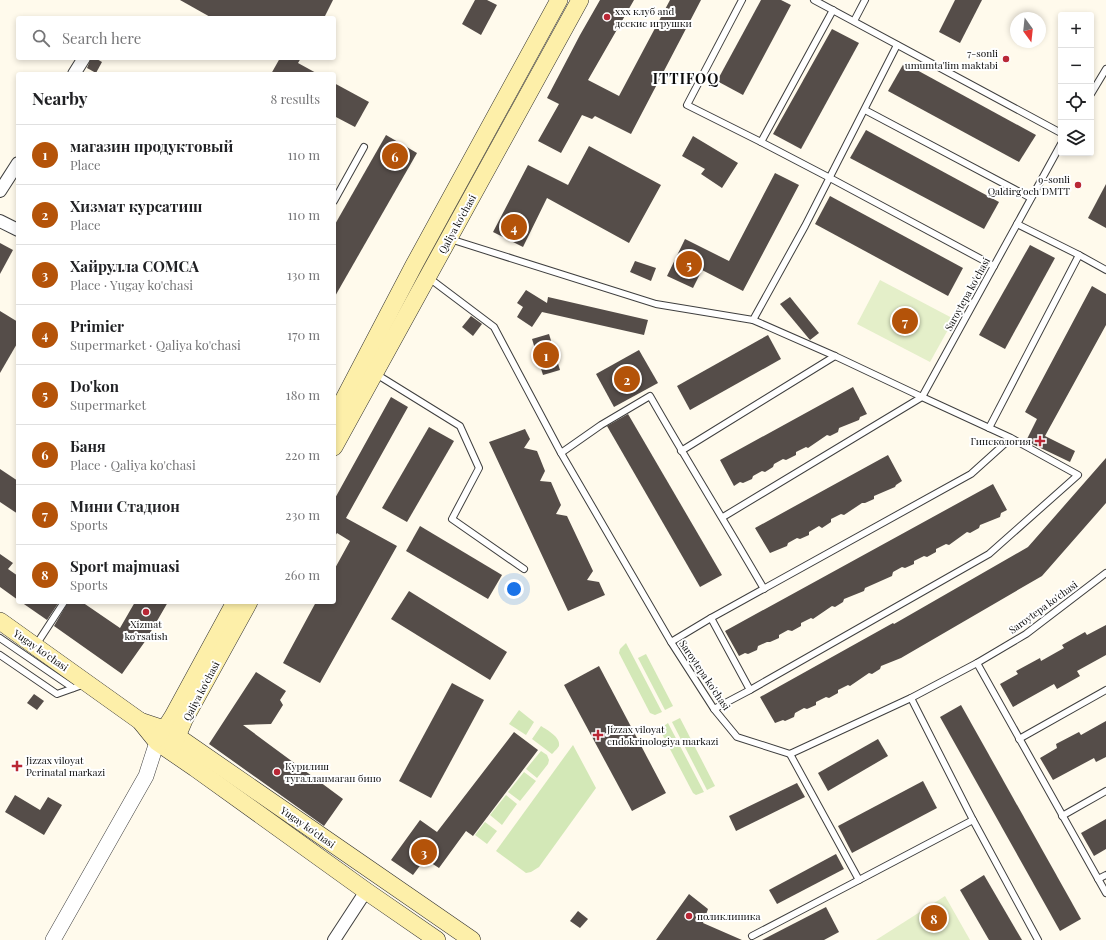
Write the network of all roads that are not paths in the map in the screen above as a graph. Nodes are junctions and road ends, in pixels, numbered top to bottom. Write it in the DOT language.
graph roads {
  1 [pos="559,0"];
  2 [pos="580,0"];
  3 [pos="742,0"];
  4 [pos="814,0"];
  5 [pos="865,0"];
  6 [pos="833,10"];
  7 [pos="854,21"];
  8 [pos="897,45"];
  9 [pos="83,60"];
  10 [pos="1106,69"];
  11 [pos="75,72"];
  12 [pos="1094,89"];
  13 [pos="865,110"];
  14 [pos="1058,131"];
  15 [pos="761,142"];
  16 [pos="364,147"];
  17 [pos="1058,149"];
  18 [pos="16,166"];
  19 [pos="830,178"];
  20 [pos="0,191"];
  21 [pos="336,197"];
  22 [pos="1031,198"];
  23 [pos="0,220"];
  24 [pos="1017,224"];
  25 [pos="16,229"];
  26 [pos="449,238"];
  27 [pos="1079,255"];
  28 [pos="994,266"];
  29 [pos="1106,270"];
  30 [pos="421,271"];
  31 [pos="753,320"];
  32 [pos="835,356"];
  33 [pos="374,374"];
  34 [pos="922,397"];
  35 [pos="336,408"];
  36 [pos="989,428"];
  37 [pos="1010,438"];
  38 [pos="336,443"];
  39 [pos="681,451"];
  40 [pos="561,453"];
  41 [pos="723,517"];
  42 [pos="524,569"];
  43 [pos="1106,573"];
  44 [pos="764,590"];
  45 [pos="63,604"];
  46 [pos="234,604"];
  47 [pos="248,604"];
  48 [pos="711,618"];
  49 [pos="0,621"];
  50 [pos="0,638"];
  51 [pos="670,642"];
  52 [pos="36,646"];
  53 [pos="0,655"];
  54 [pos="977,662"];
  55 [pos="80,686"];
  56 [pos="750,690"];
  57 [pos="1106,690"];
  58 [pos="911,698"];
  59 [pos="714,709"];
  60 [pos="1019,738"];
  61 [pos="167,740"];
  62 [pos="790,754"];
  63 [pos="1106,791"];
  64 [pos="1062,816"];
  65 [pos="973,820"];
  66 [pos="1106,875"];
  67 [pos="1098,879"];
  68 [pos="859,880"];
  69 [pos="366,891"];
  70 [pos="1106,893"];
  71 [pos="752,936"];
  72 [pos="53,940"];
  73 [pos="334,940"];
  74 [pos="437,940"];
  75 [pos="472,940"];
  76 [pos="1038,940"];
  1 -- 30 [label="main road, Qaliya ko'chasi"];
  2 -- 26 [label="main road, Qaliya ko'chasi"];
  3 -- 15 [label="lane"];
  4 -- 6 [label="lane"];
  5 -- 7 [label="lane"];
  6 -- 7 [label="lane"];
  6 -- 15 [label="lane"];
  7 -- 8 [label="lane"];
  8 -- 13 [label="lane"];
  8 -- 14 [label="lane"];
  9 -- 11 [label="street"];
  10 -- 12 [label="lane"];
  13 -- 19 [label="lane"];
  13 -- 22 [label="lane"];
  15 -- 19 [label="lane"];
  16 -- 21 [label="lane"];
  17 -- 22 [label="lane, Saroytepa ko'chasi"];
  18 -- 20 [label="street"];
  19 -- 28 [label="lane"];
  19 -- 31 [label="lane"];
  22 -- 24 [label="lane, Saroytepa ko'chasi"];
  23 -- 25 [label="street"];
  24 -- 27 [label="lane"];
  24 -- 28 [label="lane, Saroytepa ko'chasi"];
  26 -- 30 [label="main road, Qaliya ko'chasi"];
  26 -- 31 [label="lane"];
  27 -- 29 [label="lane"];
  27 -- 36 [label="lane"];
  28 -- 34 [label="lane, Saroytepa ko'chasi"];
  30 -- 33 [label="main road, Qaliya ko'chasi"];
  30 -- 35 [label="main road, Qaliya ko'chasi"];
  30 -- 40 [label="lane, Saroytepa ko'chasi"];
  31 -- 32 [label="lane"];
  32 -- 34 [label="lane"];
  32 -- 39 [label="lane"];
  33 -- 38 [label="main road, Qaliya ko'chasi"];
  33 -- 42 [label="lane"];
  34 -- 36 [label="lane"];
  34 -- 41 [label="lane"];
  36 -- 37 [label="lane"];
  37 -- 44 [label="lane"];
  37 -- 56 [label="lane"];
  39 -- 40 [label="lane"];
  39 -- 41 [label="lane"];
  40 -- 51 [label="lane, Saroytepa ko'chasi"];
  41 -- 44 [label="lane"];
  43 -- 54 [label="lane, Saroytepa ko'chasi"];
  44 -- 48 [label="lane"];
  45 -- 52 [label="lane"];
  46 -- 61 [label="main road, Qaliya ko'chasi"];
  47 -- 61 [label="main road, Qaliya ko'chasi"];
  48 -- 51 [label="lane"];
  48 -- 56 [label="lane"];
  49 -- 52 [label="main road, Yugay ko'chasi"];
  50 -- 55 [label="lane"];
  51 -- 59 [label="lane, Saroytepa ko'chasi"];
  52 -- 55 [label="main road, Yugay ko'chasi"];
  53 -- 55 [label="lane"];
  54 -- 58 [label="lane, Saroytepa ko'chasi"];
  54 -- 60 [label="lane"];
  55 -- 61 [label="main road, Yugay ko'chasi"];
  56 -- 59 [label="lane"];
  57 -- 60 [label="lane"];
  58 -- 62 [label="lane, Saroytepa ko'chasi"];
  58 -- 65 [label="lane"];
  59 -- 62 [label="lane, Saroytepa ko'chasi"];
  60 -- 64 [label="lane"];
  61 -- 69 [label="main road, Yugay ko'chasi"];
  61 -- 72 [label="street, Qaliya ko'chasi"];
  61 -- 75 [label="main road, Yugay ko'chasi"];
  62 -- 68 [label="lane"];
  63 -- 64 [label="lane"];
  64 -- 67 [label="lane"];
  65 -- 68 [label="lane"];
  65 -- 76 [label="lane"];
  66 -- 67 [label="lane"];
  67 -- 70 [label="lane"];
  68 -- 71 [label="lane"];
  69 -- 73 [label="street"];
  69 -- 74 [label="main road, Yugay ko'chasi"];
}
